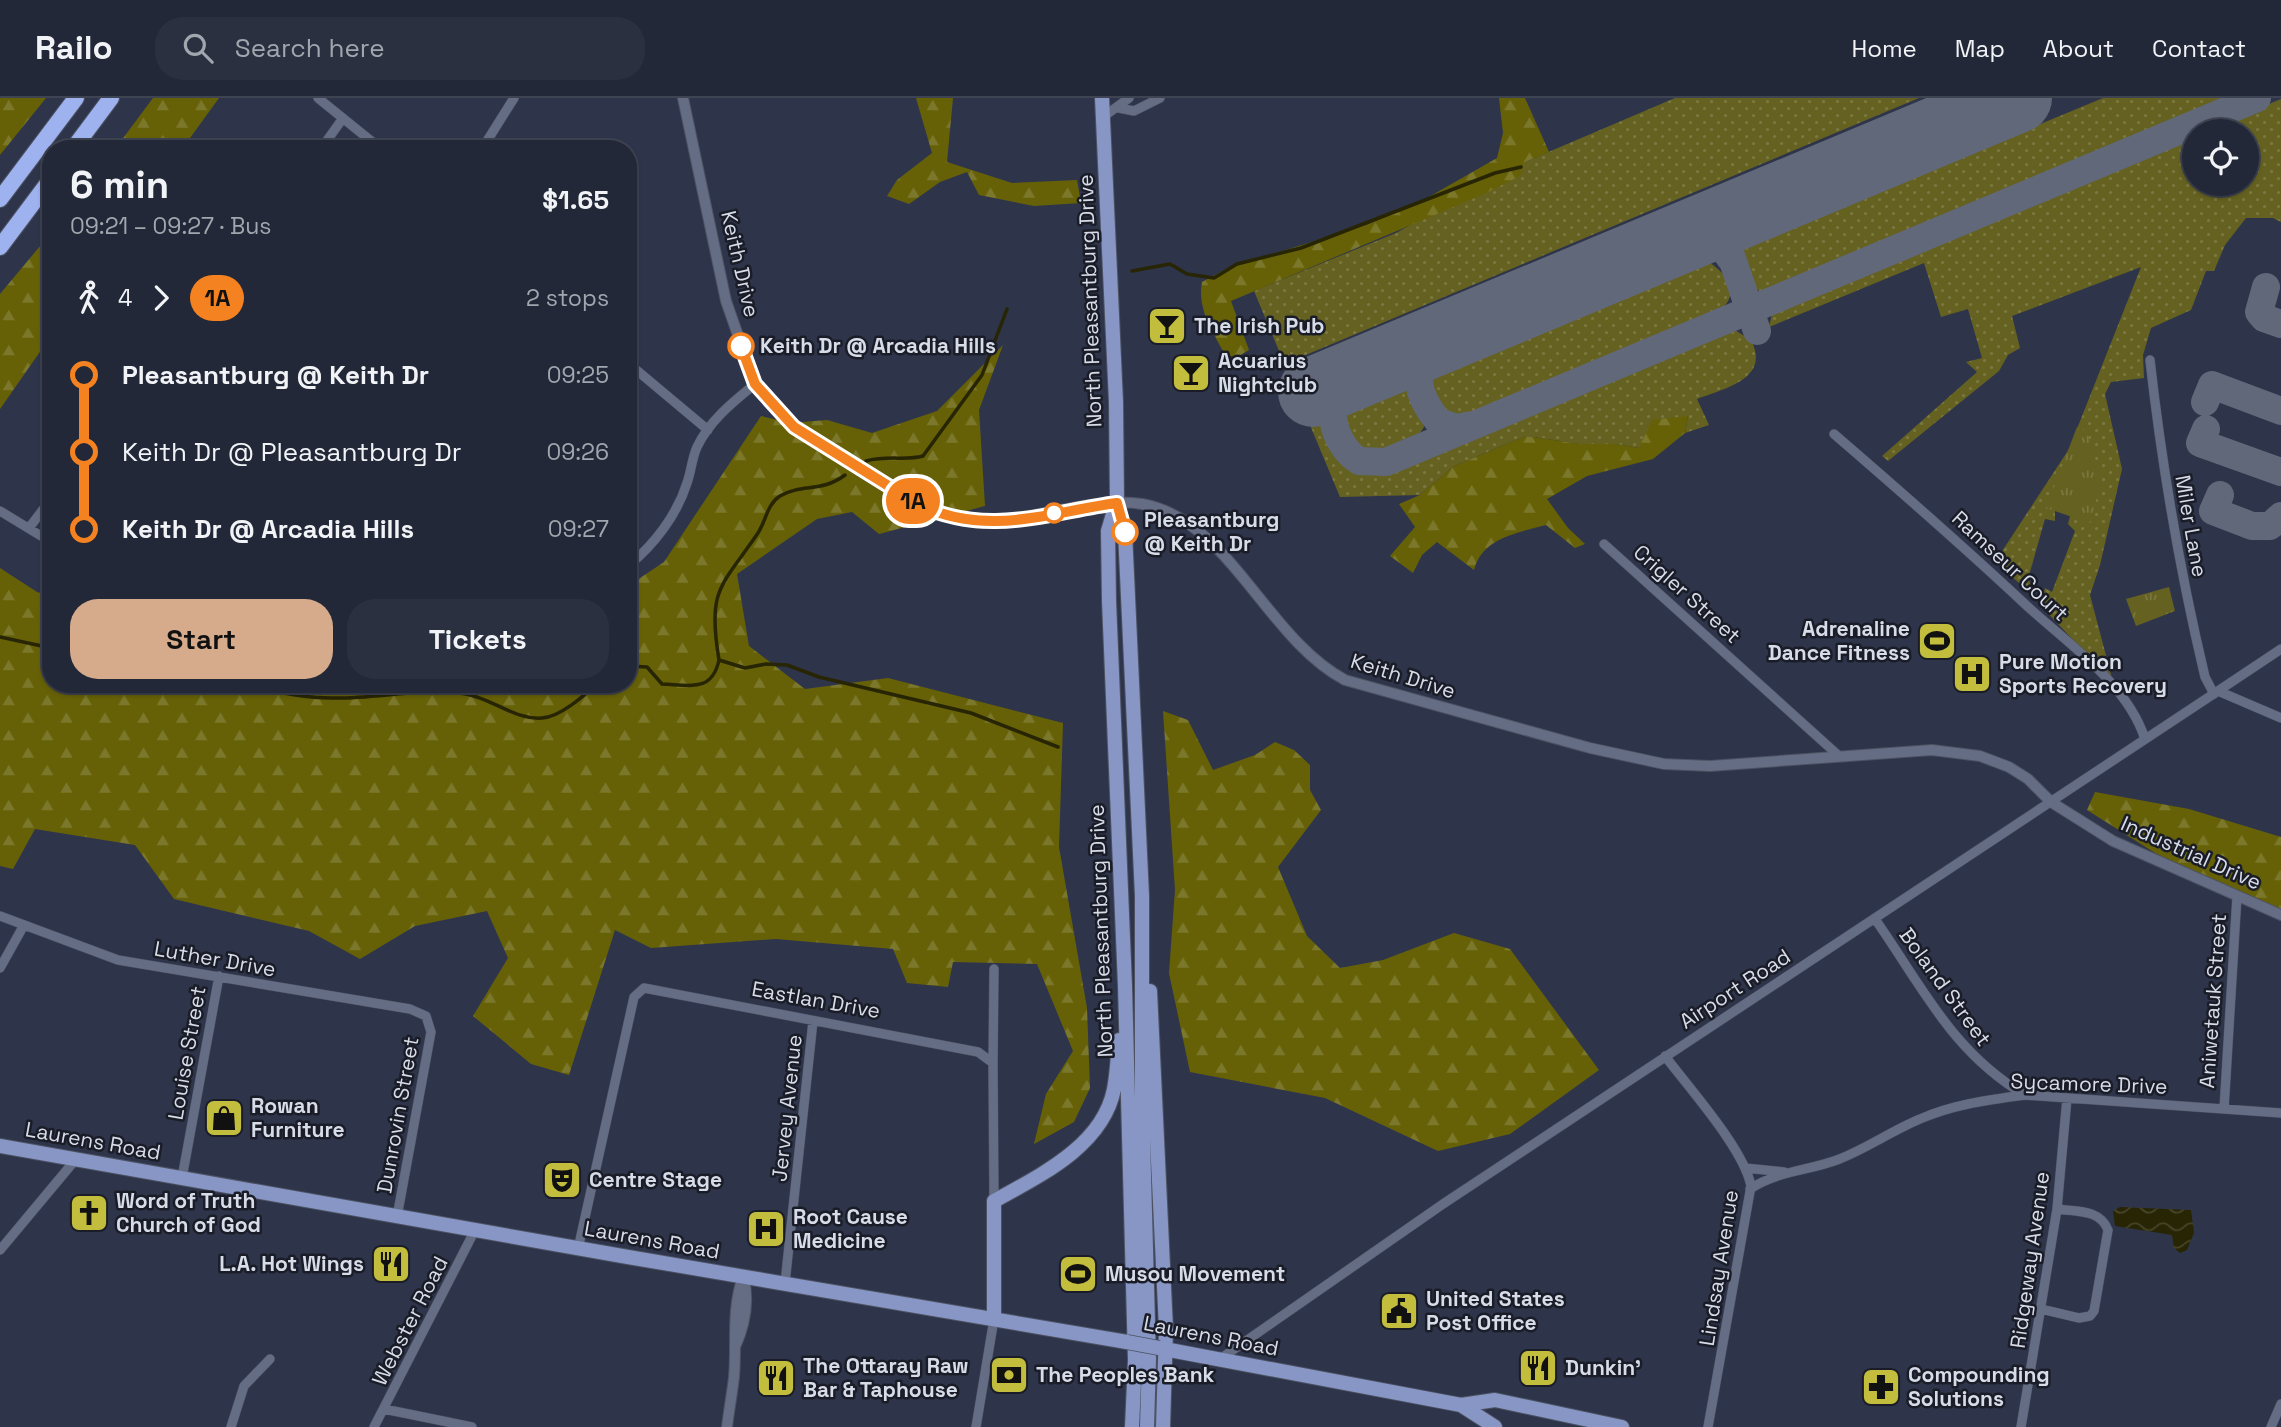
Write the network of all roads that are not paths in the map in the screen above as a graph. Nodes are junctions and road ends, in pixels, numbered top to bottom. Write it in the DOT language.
graph roads {
  1 [pos="76,98"];
  2 [pos="111,98"];
  3 [pos="317,98"];
  4 [pos="514,98"];
  5 [pos="683,98"];
  6 [pos="1102,98"];
  7 [pos="1129,98"];
  8 [pos="1160,98"];
  9 [pos="1119,108"];
  10 [pos="1103,117"];
  11 [pos="343,118"];
  12 [pos="44,140"];
  13 [pos="80,140"];
  14 [pos="327,140"];
  15 [pos="370,140"];
  16 [pos="488,140"];
  17 [pos="42,143"];
  18 [pos="42,191"];
  19 [pos="0,199"];
  20 [pos="0,247"];
  21 [pos="2150,360"];
  22 [pos="637,371"];
  23 [pos="755,384"];
  24 [pos="708,430"];
  25 [pos="1835,434"];
  26 [pos="1117,503"];
  27 [pos="0,511"];
  28 [pos="42,511"];
  29 [pos="29,528"];
  30 [pos="42,536"];
  31 [pos="1604,544"];
  32 [pos="637,558"];
  33 [pos="2281,649"];
  34 [pos="2216,693"];
  35 [pos="2281,718"];
  36 [pos="2145,739"];
  37 [pos="1839,756"];
  38 [pos="2051,802"];
  39 [pos="1142,896"];
  40 [pos="2237,896"];
  41 [pos="2281,915"];
  42 [pos="0,916"];
  43 [pos="1875,919"];
  44 [pos="24,925"];
  45 [pos="0,968"];
  46 [pos="994,969"];
  47 [pos="219,976"];
  48 [pos="1125,986"];
  49 [pos="428,1019"];
  50 [pos="813,1021"];
  51 [pos="1665,1056"];
  52 [pos="993,1063"];
  53 [pos="2025,1095"];
  54 [pos="2067,1098"];
  55 [pos="2224,1109"];
  56 [pos="2281,1113"];
  57 [pos="0,1146"];
  58 [pos="76,1159"];
  59 [pos="1745,1168"];
  60 [pos="1784,1172"];
  61 [pos="181,1178"];
  62 [pos="1750,1189"];
  63 [pos="994,1201"];
  64 [pos="2057,1209"];
  65 [pos="397,1217"];
  66 [pos="475,1230"];
  67 [pos="578,1249"];
  68 [pos="0,1250"];
  69 [pos="743,1277"];
  70 [pos="785,1283"];
  71 [pos="2041,1309"];
  72 [pos="994,1319"];
  73 [pos="1162,1349"];
  74 [pos="270,1359"];
  75 [pos="1142,1360"];
  76 [pos="1219,1360"];
  77 [pos="2281,1404"];
  78 [pos="1461,1405"];
  79 [pos="384,1409"];
  80 [pos="1562,1421"];
  81 [pos="231,1427"];
  82 [pos="374,1427"];
  83 [pos="472,1427"];
  84 [pos="727,1427"];
  85 [pos="976,1427"];
  86 [pos="1132,1427"];
  87 [pos="1147,1427"];
  88 [pos="1163,1427"];
  89 [pos="1495,1427"];
  90 [pos="1622,1427"];
  91 [pos="1708,1427"];
  92 [pos="2021,1427"];
  93 [pos="2271,1427"];
  1 -- 12 [label="highway"];
  2 -- 13 [label="highway"];
  3 -- 11 [label="street"];
  4 -- 16 [label="street"];
  5 -- 23 [label="street, Keith Drive"];
  6 -- 10 [label="main road, North Pleasantburg Drive"];
  7 -- 9 [label="street"];
  8 -- 9 [label="street"];
  9 -- 10 [label="street"];
  10 -- 26 [label="main road, North Pleasantburg Drive"];
  11 -- 14 [label="street"];
  11 -- 15 [label="street"];
  17 -- 19 [label="highway"];
  18 -- 20 [label="highway"];
  21 -- 34 [label="street, Miler Lane"];
  22 -- 24 [label="street"];
  23 -- 24 [label="street"];
  23 -- 26 [label="street, Keith Drive"];
  24 -- 32 [label="street"];
  25 -- 36 [label="street, Ramseur Court"];
  26 -- 37 [label="street, Keith Drive"];
  26 -- 39 [label="main road, North Pleasantburg Drive"];
  26 -- 48 [label="main road, North Pleasantburg Drive"];
  27 -- 29 [label="street"];
  28 -- 29 [label="street"];
  29 -- 30 [label="street"];
  31 -- 37 [label="street, Crigler Street"];
  33 -- 34 [label="street, Airport Road"];
  34 -- 35 [label="street"];
  34 -- 36 [label="street, Airport Road"];
  36 -- 38 [label="street, Airport Road"];
  37 -- 38 [label="street, Keith Drive"];
  38 -- 40 [label="street, Industrial Drive"];
  38 -- 43 [label="street, Airport Road"];
  39 -- 73 [label="main road"];
  39 -- 75 [label="main road, North Pleasantburg Drive"];
  40 -- 41 [label="street, Industrial Drive"];
  40 -- 55 [label="street, Aniwetauk Street"];
  42 -- 44 [label="street, Luther Drive"];
  43 -- 51 [label="street, Airport Road"];
  43 -- 53 [label="street, Boland Street"];
  44 -- 45 [label="street"];
  44 -- 47 [label="street, Luther Drive"];
  46 -- 52 [label="street"];
  47 -- 49 [label="street, Luther Drive"];
  47 -- 61 [label="street, Louise Street"];
  48 -- 63 [label="main road"];
  48 -- 75 [label="main road, North Pleasantburg Drive"];
  49 -- 65 [label="street, Dunrovin Street"];
  50 -- 52 [label="street, Eastlan Drive"];
  50 -- 67 [label="street, Eastlan Drive"];
  50 -- 70 [label="street, Jervey Avenue"];
  51 -- 59 [label="street, Lindsay Avenue"];
  51 -- 76 [label="street, Airport Road"];
  52 -- 63 [label="street"];
  53 -- 54 [label="street, Sycamore Drive"];
  53 -- 60 [label="street, Sycamore Drive"];
  54 -- 55 [label="street, Sycamore Drive"];
  54 -- 64 [label="street, Ridgeway Avenue"];
  55 -- 56 [label="street, Sycamore Drive"];
  57 -- 58 [label="main road, Laurens Road"];
  58 -- 61 [label="main road, Laurens Road"];
  58 -- 68 [label="street"];
  59 -- 60 [label="street, Sycamore Drive"];
  59 -- 62 [label="street, Lindsay Avenue"];
  60 -- 62 [label="street, Sycamore Drive"];
  61 -- 65 [label="main road, Laurens Road"];
  62 -- 91 [label="street, Lindsay Avenue"];
  63 -- 72 [label="main road"];
  64 -- 71 [label="street, Ridgeway Avenue"];
  64 -- 71 [label="street"];
  65 -- 66 [label="main road, Laurens Road"];
  66 -- 67 [label="main road, Laurens Road"];
  66 -- 79 [label="street, Webster Road"];
  67 -- 69 [label="main road, Laurens Road"];
  69 -- 70 [label="main road, Laurens Road"];
  69 -- 84 [label="street"];
  70 -- 72 [label="main road, Laurens Road"];
  71 -- 92 [label="street, Ridgeway Avenue"];
  72 -- 73 [label="main road, Laurens Road, bridge"];
  72 -- 85 [label="street"];
  73 -- 76 [label="main road, Laurens Road"];
  73 -- 88 [label="main road"];
  74 -- 81 [label="street"];
  75 -- 86 [label="main road"];
  75 -- 87 [label="main road"];
  76 -- 78 [label="main road, Laurens Road"];
  77 -- 93 [label="street"];
  78 -- 80 [label="main road, Laurens Road"];
  78 -- 89 [label="main road, Laurens Road"];
  79 -- 82 [label="street, Webster Road"];
  79 -- 83 [label="street"];
  80 -- 90 [label="main road, Laurens Road"];
}
